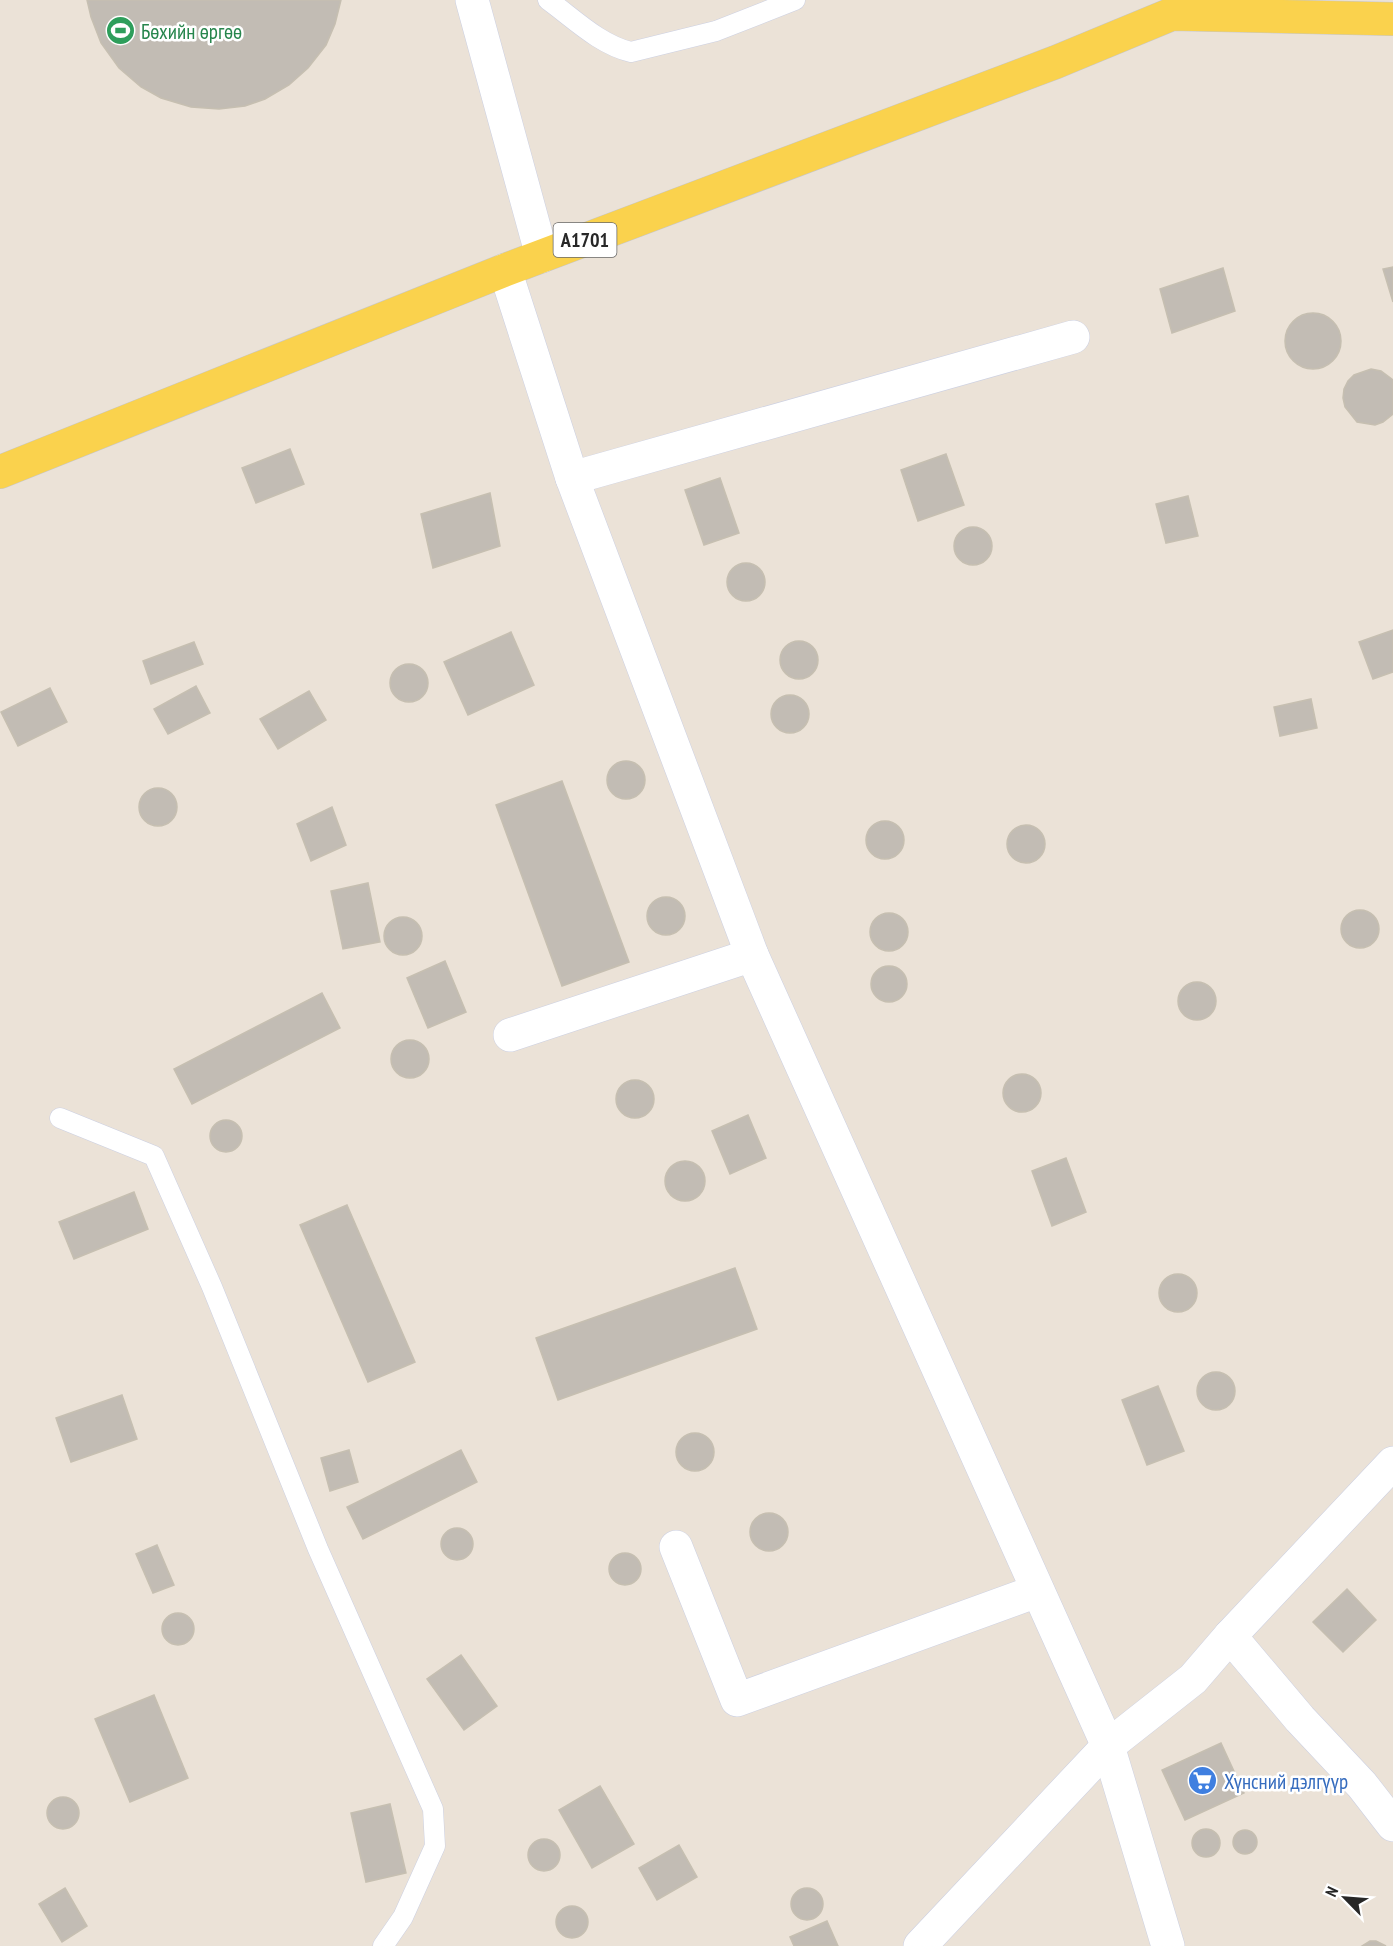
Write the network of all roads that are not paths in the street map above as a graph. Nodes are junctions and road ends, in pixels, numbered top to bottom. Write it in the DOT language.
graph roads {
  1 [pos="472,0"];
  2 [pos="548,0"];
  3 [pos="795,0"];
  4 [pos="1204,0"];
  5 [pos="1172,14"];
  6 [pos="1393,19"];
  7 [pos="542,256"];
  8 [pos="505,270"];
  9 [pos="1073,337"];
  10 [pos="0,472"];
  11 [pos="572,478"];
  12 [pos="752,955"];
  13 [pos="510,1035"];
  14 [pos="60,1118"];
  15 [pos="1393,1463"];
  16 [pos="676,1547"];
  17 [pos="1037,1591"];
  18 [pos="1230,1636"];
  19 [pos="1108,1746"];
  20 [pos="1393,1825"];
  21 [pos="383,1946"];
  22 [pos="920,1946"];
  23 [pos="1168,1946"];
  1 -- 7 [label="street"];
  2 -- 3 [label="lane"];
  4 -- 5 [label="street"];
  5 -- 6 [label="main road, A1701"];
  5 -- 7 [label="main road, A1701"];
  7 -- 8 [label="main road, A1701"];
  8 -- 10 [label="main road, A1701"];
  8 -- 11 [label="street"];
  9 -- 11 [label="street"];
  11 -- 12 [label="street"];
  12 -- 13 [label="street"];
  12 -- 17 [label="street"];
  14 -- 21 [label="lane"];
  15 -- 18 [label="street"];
  16 -- 17 [label="street"];
  17 -- 19 [label="street"];
  18 -- 19 [label="street"];
  18 -- 20 [label="street"];
  19 -- 22 [label="street"];
  19 -- 23 [label="street"];
}
